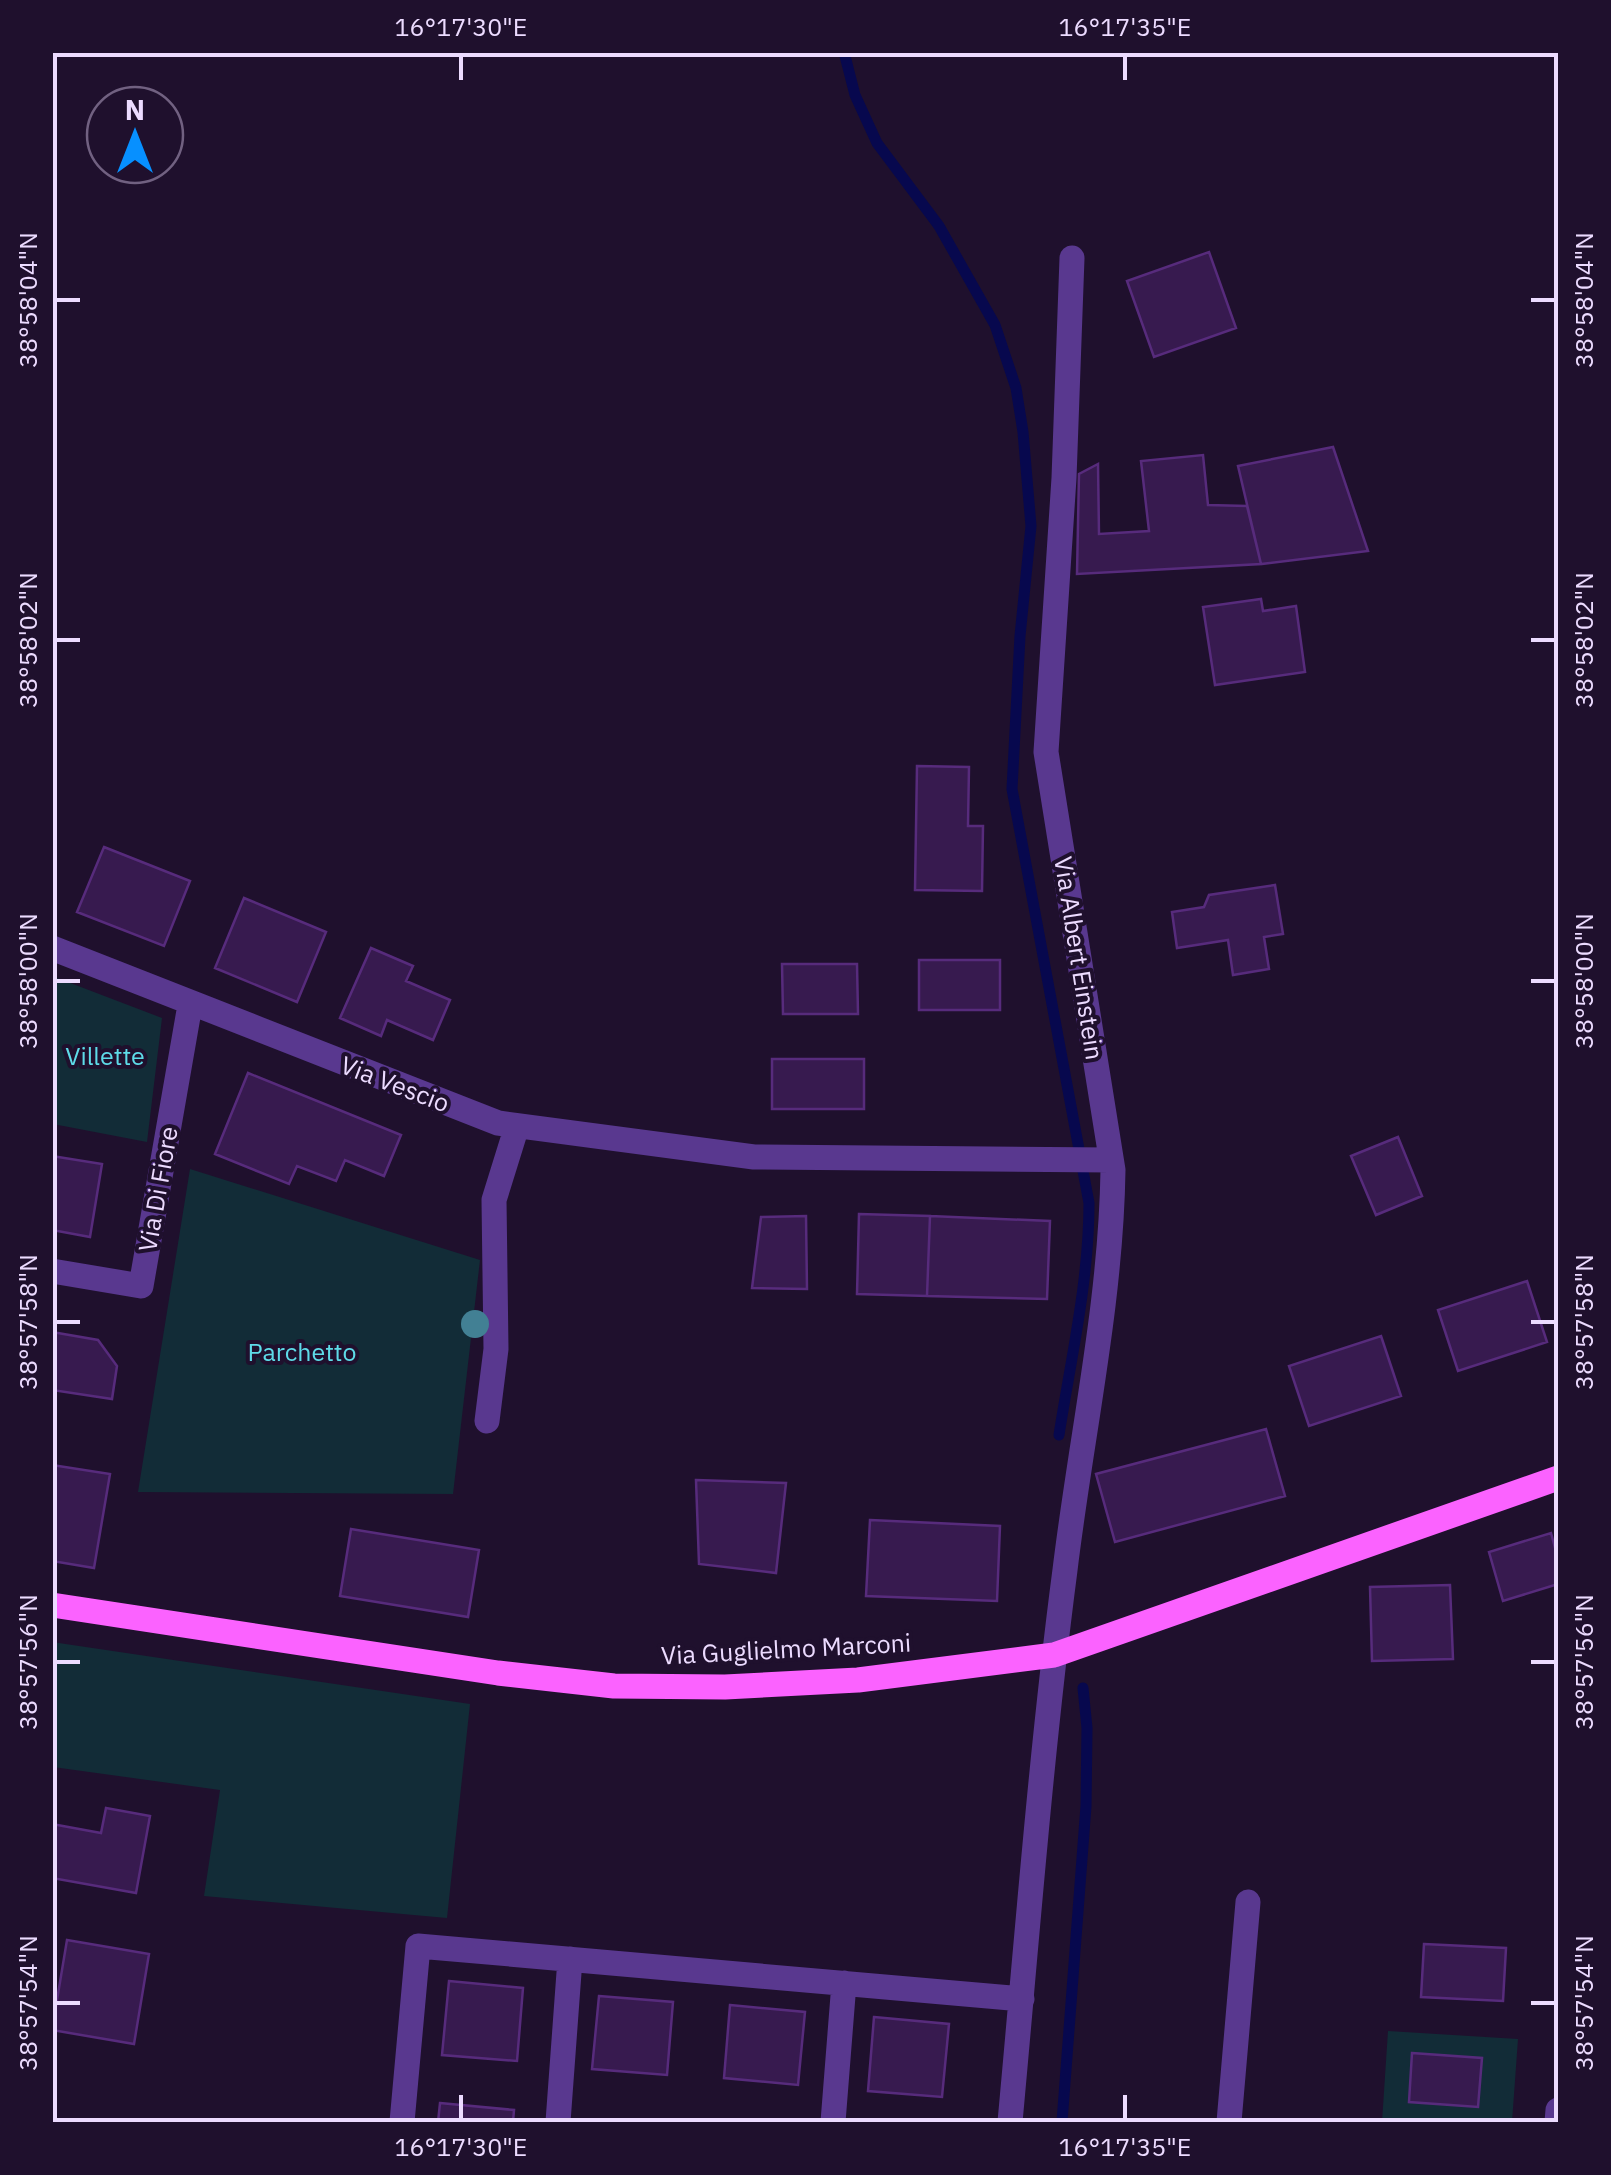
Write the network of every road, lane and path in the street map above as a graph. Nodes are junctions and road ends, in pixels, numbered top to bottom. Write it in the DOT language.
graph roads {
  1 [pos="1072,258"];
  2 [pos="52,948"];
  3 [pos="190,1005"];
  4 [pos="517,1126"];
  5 [pos="1111,1160"];
  6 [pos="52,1270"];
  7 [pos="486,1421"];
  8 [pos="1558,1478"];
  9 [pos="52,1605"];
  10 [pos="1054,1655"];
  11 [pos="1248,1902"];
  12 [pos="570,1959"];
  13 [pos="844,1983"];
  14 [pos="1022,1999"];
  15 [pos="1558,2110"];
  16 [pos="402,2122"];
  17 [pos="558,2122"];
  18 [pos="833,2122"];
  19 [pos="1010,2122"];
  20 [pos="1229,2122"];
  21 [pos="1558,2122"];
  1 -- 5 [label="street, Via Albert Einstein"];
  2 -- 3 [label="street, Via Vescio"];
  3 -- 4 [label="street, Via Vescio"];
  3 -- 6 [label="street, Via Di Fiore"];
  4 -- 5 [label="street, Via Vescio"];
  4 -- 7 [label="street"];
  5 -- 10 [label="street, Via Albert Einstein"];
  8 -- 10 [label="main road, Via Guglielmo Marconi"];
  9 -- 10 [label="main road, Via Guglielmo Marconi"];
  10 -- 14 [label="street, Via Albert Einstein"];
  11 -- 20 [label="street"];
  12 -- 13 [label="street"];
  12 -- 16 [label="street"];
  12 -- 17 [label="street"];
  13 -- 14 [label="street"];
  13 -- 18 [label="street"];
  14 -- 19 [label="street, Via Albert Einstein"];
  15 -- 21 [label="street"];
}
